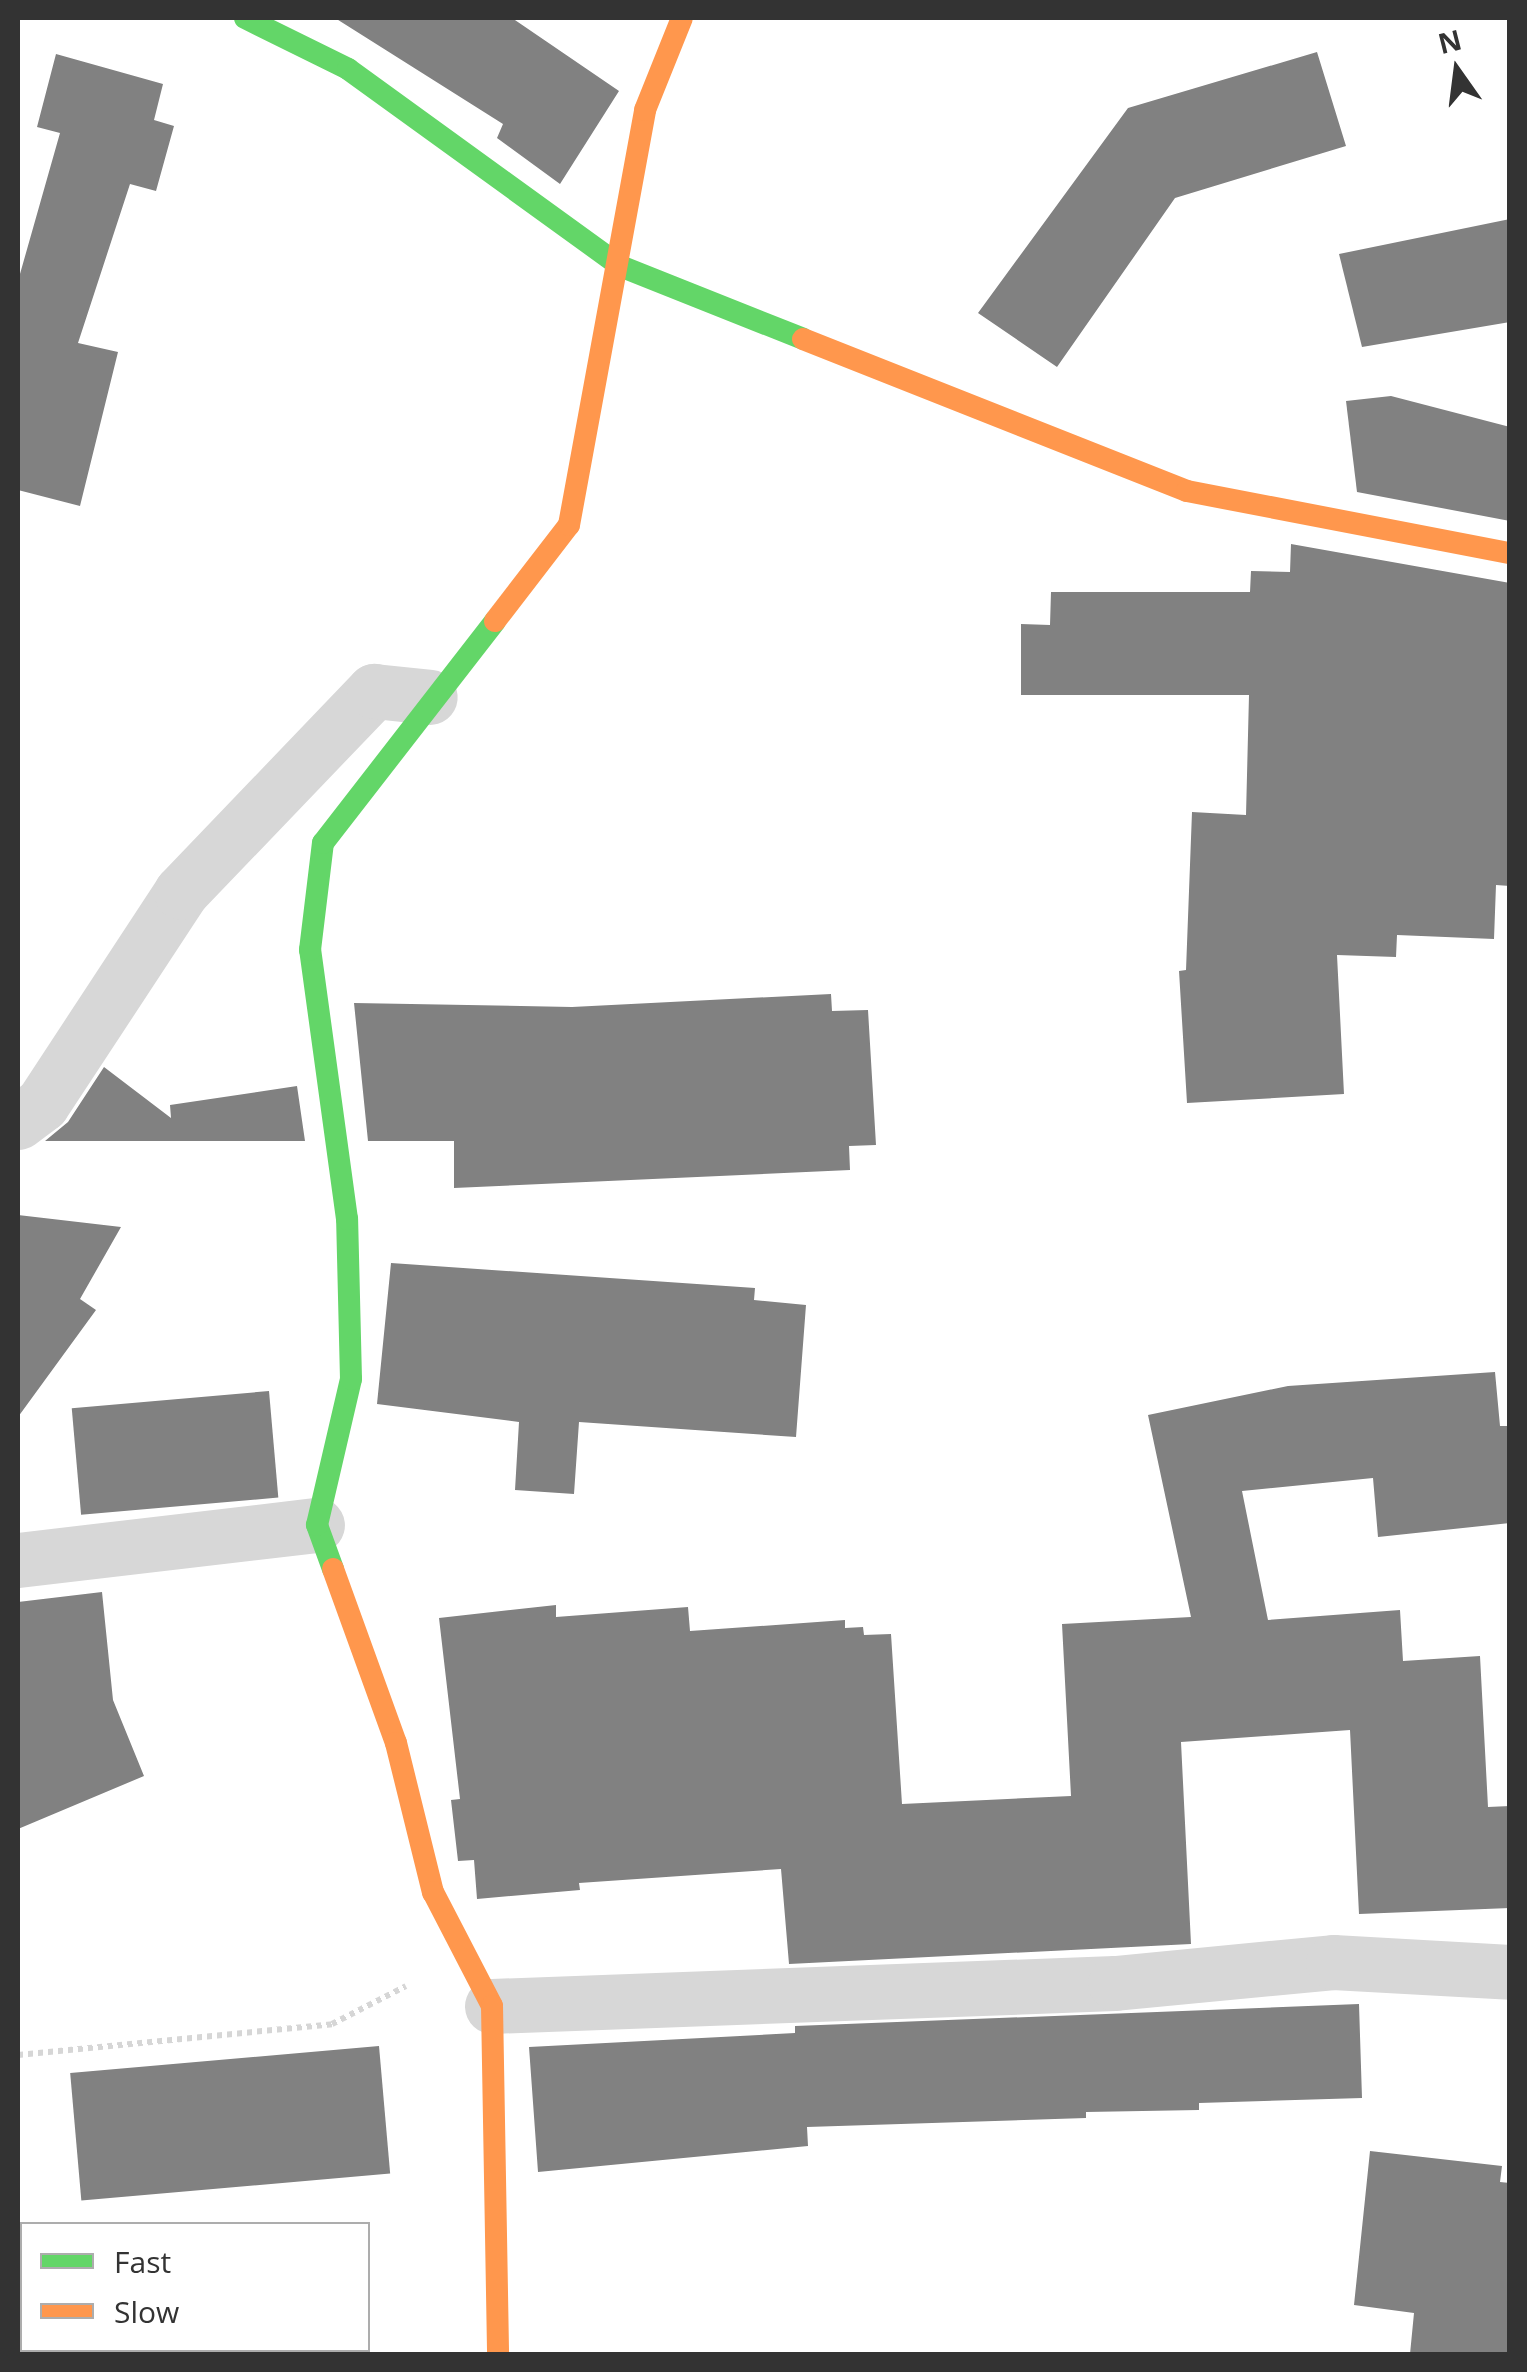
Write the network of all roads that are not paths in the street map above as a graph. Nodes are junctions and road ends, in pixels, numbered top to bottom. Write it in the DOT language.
graph roads {
  1 [pos="245,18"];
  2 [pos="682,18"];
  3 [pos="620,266"];
  4 [pos="1510,552"];
  5 [pos="430,696"];
  6 [pos="18,1122"];
  7 [pos="318,1525"];
  8 [pos="18,1560"];
  9 [pos="1510,1972"];
  10 [pos="492,2006"];
  11 [pos="498,2354"];
  1 -- 3 [label="street"];
  2 -- 3 [label="street"];
  3 -- 4 [label="street"];
  3 -- 5 [label="street"];
  5 -- 6 [label="street"];
  5 -- 7 [label="street"];
  7 -- 8 [label="street"];
  7 -- 10 [label="street"];
  9 -- 10 [label="street"];
  10 -- 11 [label="street"];
}
